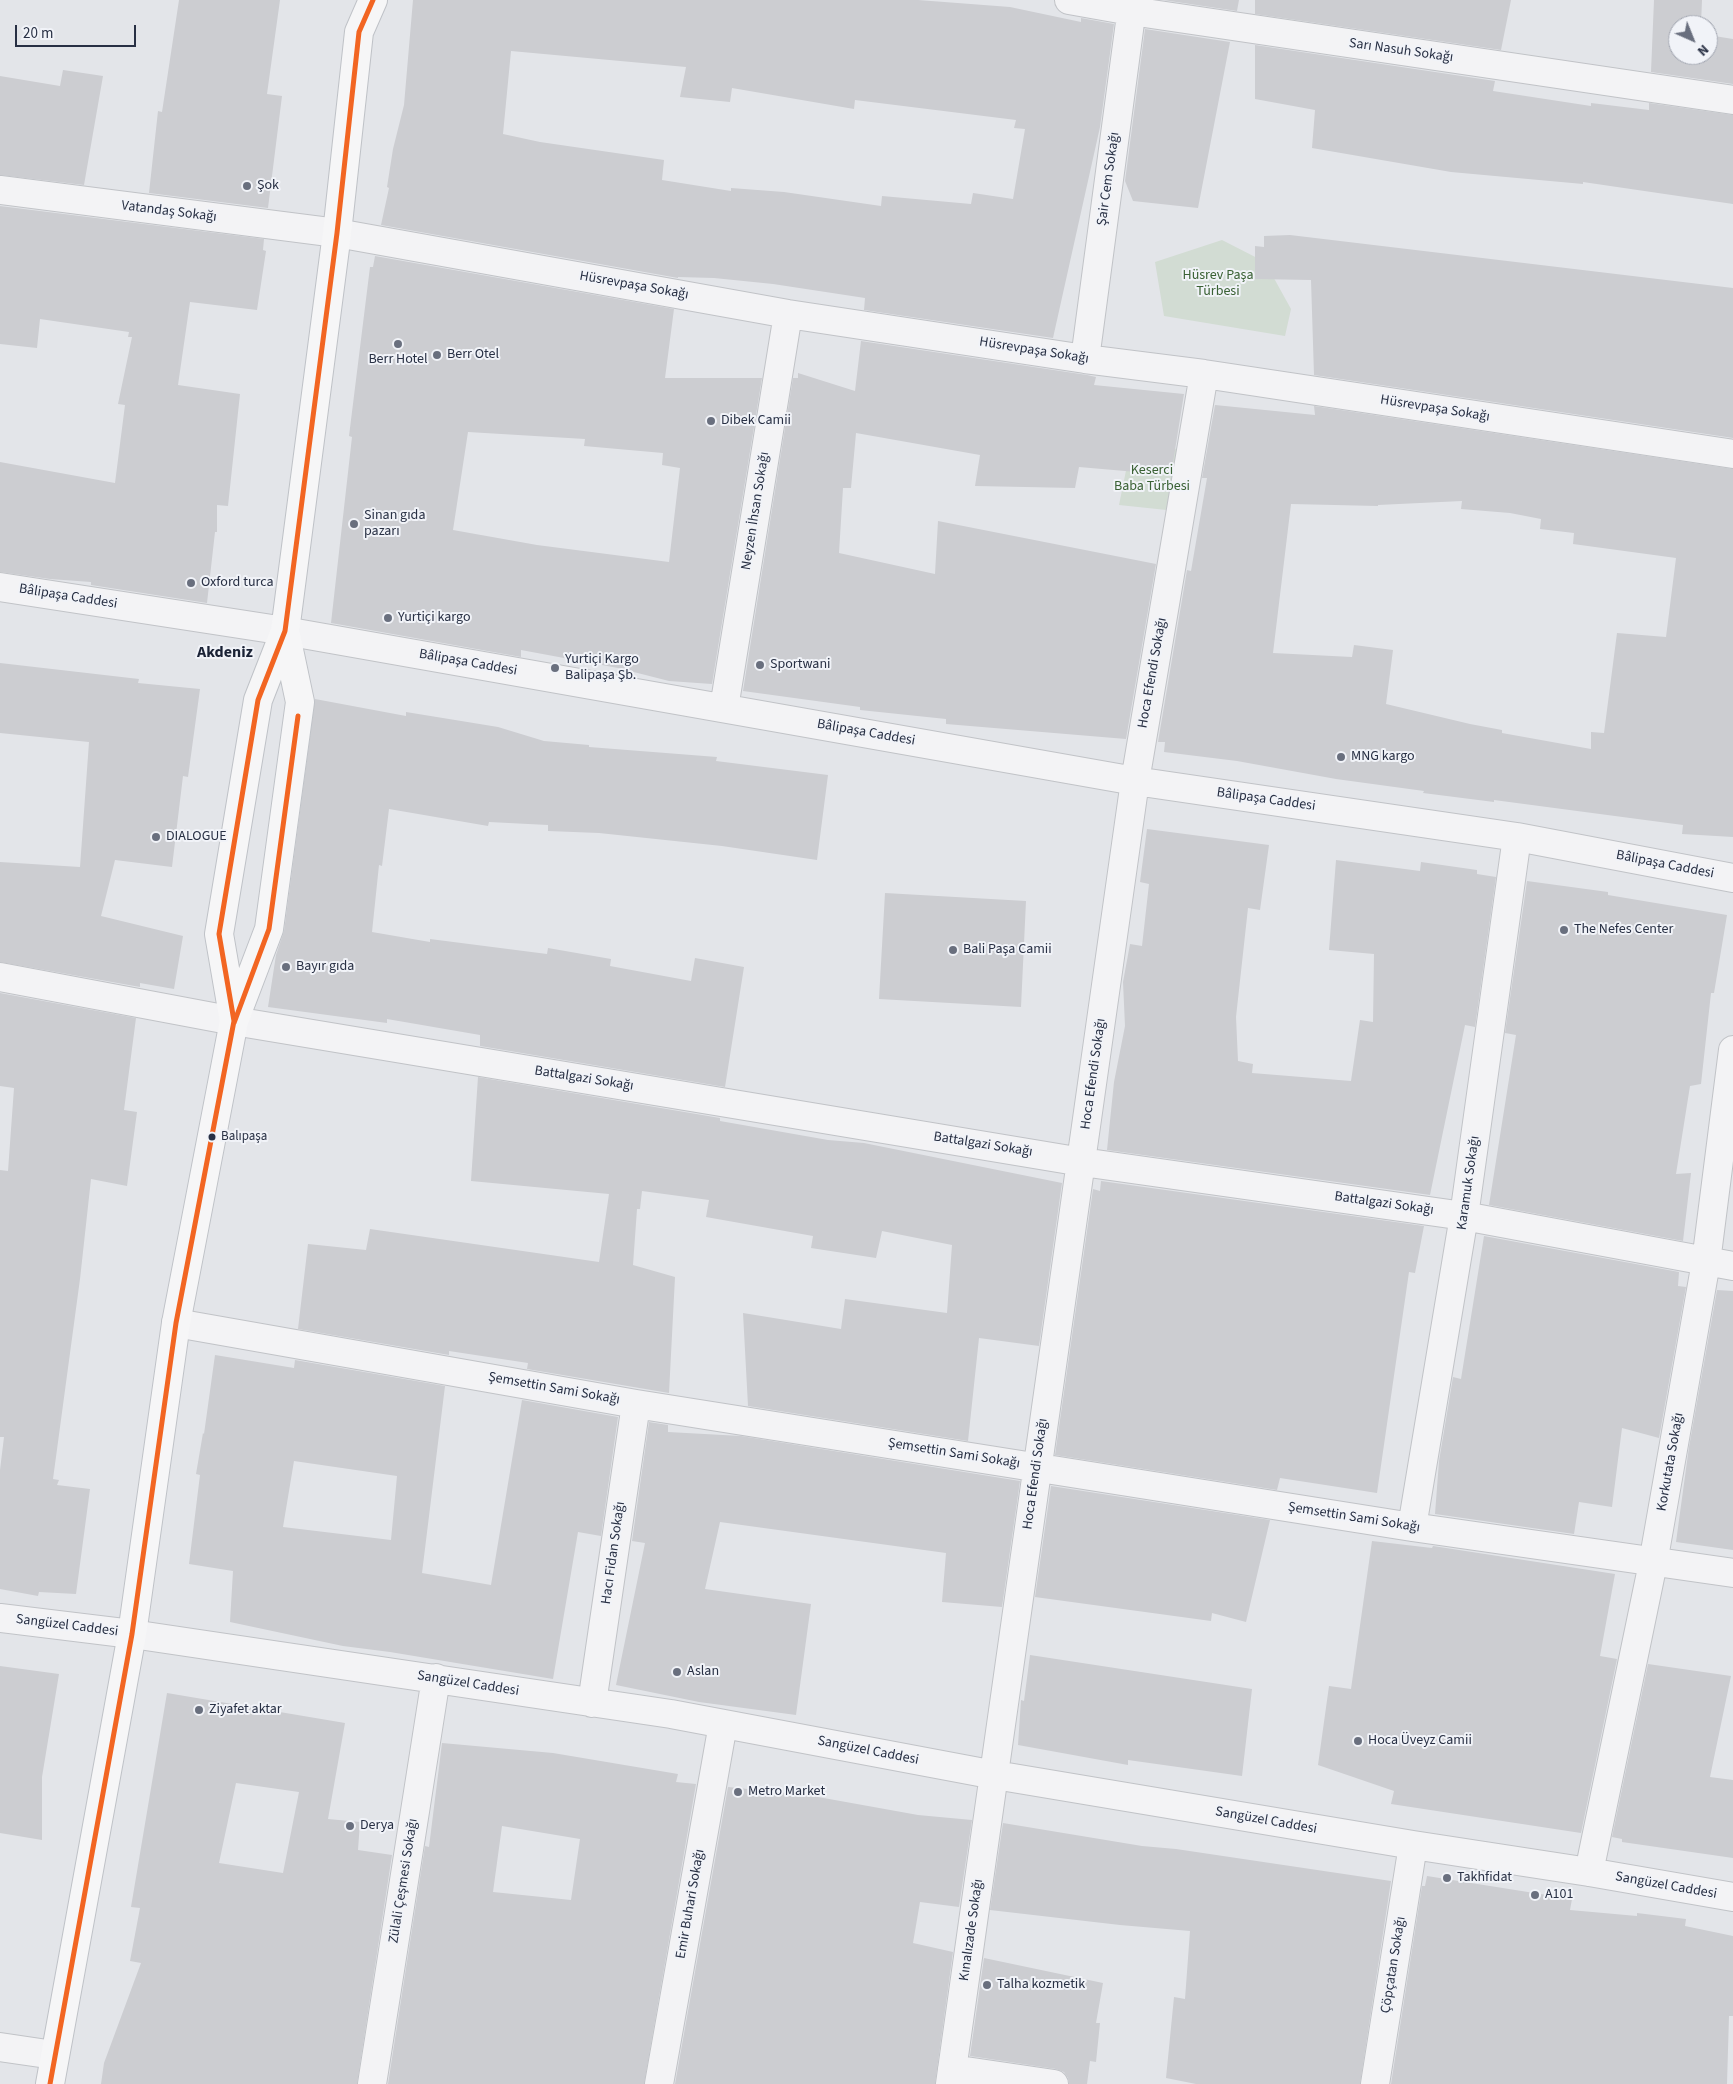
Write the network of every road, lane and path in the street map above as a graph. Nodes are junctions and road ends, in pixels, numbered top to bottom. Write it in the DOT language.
graph roads {
  1 [pos="349,0"];
  2 [pos="373,0"];
  3 [pos="1068,0"];
  4 [pos="1132,6"];
  5 [pos="359,32"];
  6 [pos="1733,100"];
  7 [pos="0,190"];
  8 [pos="337,233"];
  9 [pos="788,314"];
  10 [pos="1085,359"];
  11 [pos="1204,374"];
  12 [pos="1733,454"];
  13 [pos="0,587"];
  14 [pos="285,631"];
  15 [pos="724,708"];
  16 [pos="1134,781"];
  17 [pos="1517,837"];
  18 [pos="1733,878"];
  19 [pos="0,977"];
  20 [pos="234,1021"];
  21 [pos="1733,1050"];
  22 [pos="1082,1162"];
  23 [pos="1464,1216"];
  24 [pos="1706,1262"];
  25 [pos="1733,1266"];
  26 [pos="176,1323"];
  27 [pos="636,1404"];
  28 [pos="1037,1467"];
  29 [pos="1412,1527"];
  30 [pos="1654,1562"];
  31 [pos="1733,1573"];
  32 [pos="0,1618"];
  33 [pos="132,1634"];
  34 [pos="436,1678"];
  35 [pos="592,1703"];
  36 [pos="723,1724"];
  37 [pos="995,1775"];
  38 [pos="1413,1845"];
  39 [pos="1589,1872"];
  40 [pos="1733,1897"];
  41 [pos="0,2047"];
  42 [pos="54,2055"];
  43 [pos="951,2077"];
  44 [pos="50,2084"];
  45 [pos="372,2084"];
  46 [pos="660,2084"];
  47 [pos="1054,2084"];
  48 [pos="1375,2084"];
  1 -- 5 [label="main road"];
  2 -- 5 [label="main road"];
  3 -- 4 [label="street, Sarı Nasuh Sokağı"];
  4 -- 6 [label="street, Sarı Nasuh Sokağı"];
  4 -- 10 [label="street, Şair Cem Sokağı"];
  5 -- 8 [label="main road"];
  7 -- 8 [label="street, Vatandaş Sokağı"];
  8 -- 9 [label="street, Hüsrevpaşa Sokağı"];
  8 -- 14 [label="main road"];
  9 -- 10 [label="street, Hüsrevpaşa Sokağı"];
  9 -- 15 [label="street, Neyzen İhsan Sokağı"];
  10 -- 11 [label="street, Hüsrevpaşa Sokağı"];
  11 -- 12 [label="street, Hüsrevpaşa Sokağı"];
  11 -- 16 [label="street, Hoca Efendi Sokağı"];
  13 -- 14 [label="street, Bâlipaşa Caddesi"];
  14 -- 15 [label="street, Bâlipaşa Caddesi"];
  14 -- 20 [label="main road"];
  14 -- 20 [label="main road"];
  15 -- 16 [label="street, Bâlipaşa Caddesi"];
  16 -- 17 [label="street, Bâlipaşa Caddesi"];
  16 -- 22 [label="street, Hoca Efendi Sokağı"];
  17 -- 18 [label="street, Bâlipaşa Caddesi"];
  17 -- 23 [label="street, Karamuk Sokağı"];
  19 -- 20 [label="street, Battalgazi Sokağı"];
  20 -- 22 [label="street, Battalgazi Sokağı"];
  20 -- 26 [label="main road"];
  21 -- 24 [label="street, Korkutata Sokağı"];
  22 -- 23 [label="street, Battalgazi Sokağı"];
  22 -- 28 [label="street, Hoca Efendi Sokağı"];
  23 -- 24 [label="street, Battalgazi Sokağı"];
  23 -- 29 [label="street, Karamuk Sokağı"];
  24 -- 25 [label="street, Battalgazi Sokağı"];
  24 -- 30 [label="street, Korkutata Sokağı"];
  26 -- 27 [label="street, Şemsettin Sami Sokağı"];
  26 -- 33 [label="main road"];
  27 -- 28 [label="street, Şemsettin Sami Sokağı"];
  27 -- 35 [label="street, Hacı Fidan Sokağı"];
  28 -- 29 [label="street, Şemsettin Sami Sokağı"];
  28 -- 37 [label="street, Hoca Efendi Sokağı"];
  29 -- 30 [label="street, Şemsettin Sami Sokağı"];
  30 -- 31 [label="street, Şemsettin Sami Sokağı"];
  30 -- 39 [label="street, Korkutata Sokağı"];
  32 -- 33 [label="street, Sangüzel Caddesi"];
  33 -- 34 [label="street, Sangüzel Caddesi"];
  33 -- 42 [label="main road"];
  34 -- 35 [label="street, Sangüzel Caddesi"];
  34 -- 45 [label="street, Zülali Çeşmesi Sokağı"];
  35 -- 36 [label="street, Sangüzel Caddesi"];
  36 -- 37 [label="street, Sangüzel Caddesi"];
  36 -- 46 [label="street, Emir Buhari Sokağı"];
  37 -- 38 [label="street, Sangüzel Caddesi"];
  37 -- 43 [label="street, Kınalızade Sokağı"];
  38 -- 39 [label="street, Sangüzel Caddesi"];
  38 -- 48 [label="street, Çöpçatan Sokağı"];
  39 -- 40 [label="street, Sangüzel Caddesi"];
  41 -- 42 [label="street"];
  42 -- 44 [label="main road"];
  43 -- 47 [label="street"];
}
